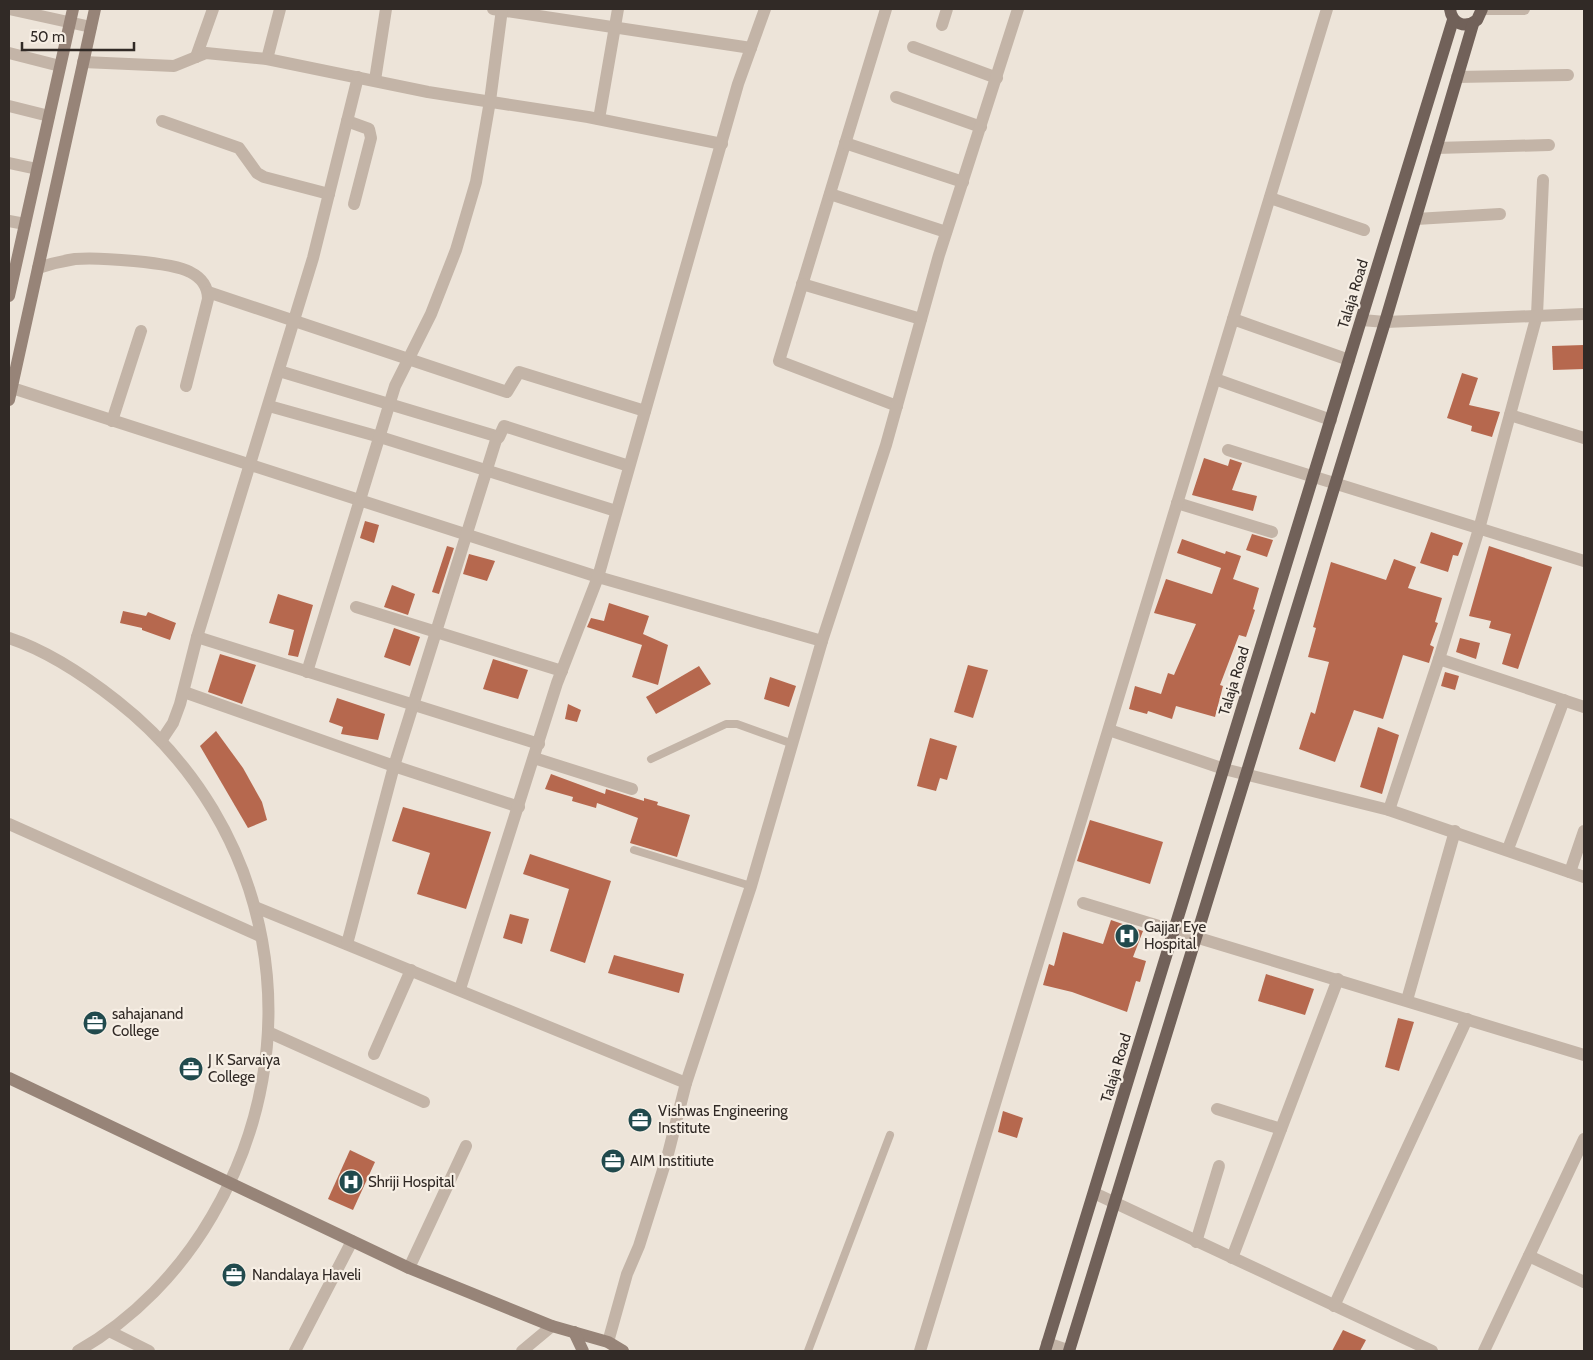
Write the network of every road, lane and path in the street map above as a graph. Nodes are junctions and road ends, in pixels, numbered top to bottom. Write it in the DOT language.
graph roads {
  1 [pos="9,9"];
  2 [pos="73,9"];
  3 [pos="95,9"];
  4 [pos="213,9"];
  5 [pos="280,9"];
  6 [pos="386,9"];
  7 [pos="499,9"];
  8 [pos="618,9"];
  9 [pos="765,9"];
  10 [pos="886,9"];
  11 [pos="947,9"];
  12 [pos="1018,9"];
  13 [pos="1328,9"];
  14 [pos="1482,9"];
  15 [pos="1524,9"];
  16 [pos="1450,12"];
  17 [pos="70,22"];
  18 [pos="1473,24"];
  19 [pos="942,25"];
  20 [pos="615,26"];
  21 [pos="91,27"];
  22 [pos="913,47"];
  23 [pos="751,48"];
  24 [pos="9,53"];
  25 [pos="196,57"];
  26 [pos="267,58"];
  27 [pos="83,62"];
  28 [pos="60,66"];
  29 [pos="1568,75"];
  30 [pos="358,77"];
  31 [pos="1457,77"];
  32 [pos="996,78"];
  33 [pos="375,80"];
  34 [pos="896,97"];
  35 [pos="490,101"];
  36 [pos="9,106"];
  37 [pos="49,116"];
  38 [pos="599,119"];
  39 [pos="162,121"];
  40 [pos="347,121"];
  41 [pos="981,127"];
  42 [pos="845,143"];
  43 [pos="722,144"];
  44 [pos="1549,145"];
  45 [pos="1436,148"];
  46 [pos="9,163"];
  47 [pos="37,169"];
  48 [pos="1543,180"];
  49 [pos="963,182"];
  50 [pos="329,194"];
  51 [pos="830,194"];
  52 [pos="1270,198"];
  53 [pos="354,204"];
  54 [pos="1500,214"];
  55 [pos="1416,219"];
  56 [pos="9,220"];
  57 [pos="25,224"];
  58 [pos="1364,230"];
  59 [pos="946,232"];
  60 [pos="38,268"];
  61 [pos="802,284"];
  62 [pos="208,292"];
  63 [pos="9,296"];
  64 [pos="1584,314"];
  65 [pos="1537,315"];
  66 [pos="921,319"];
  67 [pos="1233,319"];
  68 [pos="1362,320"];
  69 [pos="295,321"];
  70 [pos="1385,322"];
  71 [pos="141,331"];
  72 [pos="408,360"];
  73 [pos="1349,360"];
  74 [pos="280,371"];
  75 [pos="1215,380"];
  76 [pos="186,386"];
  77 [pos="10,392"];
  78 [pos="390,404"];
  79 [pos="269,406"];
  80 [pos="896,406"];
  81 [pos="645,411"];
  82 [pos="1510,415"];
  83 [pos="112,420"];
  84 [pos="1331,420"];
  85 [pos="380,437"];
  86 [pos="497,437"];
  87 [pos="1584,438"];
  88 [pos="1228,450"];
  89 [pos="249,465"];
  90 [pos="629,466"];
  91 [pos="486,471"];
  92 [pos="1314,478"];
  93 [pos="1335,485"];
  94 [pos="360,501"];
  95 [pos="1178,503"];
  96 [pos="616,511"];
  97 [pos="1480,529"];
  98 [pos="1272,532"];
  99 [pos="467,535"];
  100 [pos="1584,561"];
  101 [pos="598,577"];
  102 [pos="356,607"];
  103 [pos="436,633"];
  104 [pos="197,637"];
  105 [pos="9,638"];
  106 [pos="822,641"];
  107 [pos="1440,659"];
  108 [pos="562,671"];
  109 [pos="308,672"];
  110 [pos="184,692"];
  111 [pos="1564,700"];
  112 [pos="413,706"];
  113 [pos="1584,707"];
  114 [pos="1109,730"];
  115 [pos="161,741"];
  116 [pos="539,744"];
  117 [pos="793,744"];
  118 [pos="534,758"];
  119 [pos="650,759"];
  120 [pos="394,766"];
  121 [pos="1224,769"];
  122 [pos="1245,775"];
  123 [pos="632,789"];
  124 [pos="519,807"];
  125 [pos="1389,810"];
  126 [pos="9,824"];
  127 [pos="1584,831"];
  128 [pos="1455,832"];
  129 [pos="1508,849"];
  130 [pos="634,850"];
  131 [pos="1570,872"];
  132 [pos="1584,877"];
  133 [pos="751,886"];
  134 [pos="1083,903"];
  135 [pos="255,907"];
  136 [pos="1175,929"];
  137 [pos="260,936"];
  138 [pos="1196,936"];
  139 [pos="347,944"];
  140 [pos="411,970"];
  141 [pos="1338,979"];
  142 [pos="460,989"];
  143 [pos="1407,1000"];
  144 [pos="1467,1019"];
  145 [pos="268,1032"];
  146 [pos="374,1054"];
  147 [pos="1584,1055"];
  148 [pos="9,1078"];
  149 [pos="686,1083"];
  150 [pos="424,1102"];
  151 [pos="1217,1109"];
  152 [pos="1281,1129"];
  153 [pos="890,1135"];
  154 [pos="1584,1140"];
  155 [pos="466,1146"];
  156 [pos="1580,1159"];
  157 [pos="1219,1166"];
  158 [pos="231,1184"];
  159 [pos="1094,1193"];
  160 [pos="1114,1203"];
  161 [pos="352,1241"];
  162 [pos="1196,1242"];
  163 [pos="1529,1256"];
  164 [pos="1232,1258"];
  165 [pos="409,1268"];
  166 [pos="1584,1282"];
  167 [pos="1334,1306"];
  168 [pos="552,1326"];
  169 [pos="109,1331"];
  170 [pos="574,1332"];
  171 [pos="608,1342"];
  172 [pos="1046,1347"];
  173 [pos="78,1351"];
  174 [pos="149,1351"];
  175 [pos="294,1351"];
  176 [pos="522,1351"];
  177 [pos="583,1351"];
  178 [pos="622,1351"];
  179 [pos="808,1351"];
  180 [pos="920,1351"];
  181 [pos="1069,1351"];
  182 [pos="1432,1351"];
  183 [pos="1484,1351"];
  1 -- 17 [label="street"];
  2 -- 17 [label="street"];
  3 -- 21 [label="street"];
  4 -- 25 [label="street"];
  5 -- 26 [label="street"];
  6 -- 33 [label="street"];
  7 -- 20 [label="street"];
  7 -- 35 [label="street"];
  8 -- 20 [label="street"];
  9 -- 23 [label="street"];
  10 -- 42 [label="street"];
  11 -- 19 [label="street"];
  12 -- 32 [label="street"];
  13 -- 52 [label="street"];
  14 -- 15 [label="street"];
  14 -- 18 [label="main road"];
  16 -- 18 [label="main road"];
  16 -- 68 [label="main road, Talaja Road"];
  17 -- 21 [label="street"];
  17 -- 28 [label="street"];
  18 -- 31 [label="main road"];
  20 -- 23 [label="street"];
  20 -- 38 [label="street"];
  21 -- 27 [label="street"];
  22 -- 32 [label="street"];
  23 -- 43 [label="street"];
  24 -- 28 [label="street"];
  25 -- 26 [label="street"];
  25 -- 27 [label="street"];
  26 -- 30 [label="street"];
  27 -- 60 [label="street"];
  28 -- 37 [label="street"];
  29 -- 31 [label="street"];
  30 -- 33 [label="street"];
  30 -- 40 [label="street"];
  31 -- 45 [label="main road"];
  32 -- 41 [label="street"];
  33 -- 35 [label="street"];
  34 -- 41 [label="street"];
  35 -- 38 [label="street"];
  35 -- 72 [label="street"];
  36 -- 37 [label="street"];
  37 -- 47 [label="street"];
  38 -- 43 [label="street"];
  39 -- 50 [label="street"];
  40 -- 50 [label="street"];
  40 -- 53 [label="street"];
  41 -- 49 [label="street"];
  42 -- 49 [label="street"];
  42 -- 51 [label="street"];
  43 -- 81 [label="street"];
  44 -- 45 [label="street"];
  45 -- 55 [label="main road"];
  46 -- 47 [label="street"];
  47 -- 57 [label="street"];
  48 -- 65 [label="street"];
  49 -- 59 [label="street"];
  50 -- 69 [label="street"];
  51 -- 59 [label="street"];
  51 -- 61 [label="street"];
  52 -- 58 [label="street"];
  52 -- 67 [label="street"];
  54 -- 55 [label="street"];
  55 -- 70 [label="main road"];
  56 -- 57 [label="street"];
  57 -- 63 [label="street"];
  59 -- 66 [label="street"];
  60 -- 62 [label="street"];
  60 -- 77 [label="street"];
  61 -- 66 [label="street"];
  61 -- 80 [label="street"];
  62 -- 69 [label="street"];
  62 -- 76 [label="street"];
  64 -- 65 [label="street"];
  65 -- 70 [label="street"];
  65 -- 82 [label="street"];
  66 -- 80 [label="street"];
  67 -- 73 [label="street"];
  67 -- 75 [label="street"];
  68 -- 70 [label="street"];
  68 -- 73 [label="main road, Talaja Road"];
  69 -- 72 [label="street"];
  69 -- 74 [label="street"];
  70 -- 93 [label="main road"];
  71 -- 83 [label="street"];
  72 -- 78 [label="street"];
  72 -- 81 [label="street"];
  73 -- 84 [label="main road, Talaja Road"];
  74 -- 78 [label="street"];
  74 -- 79 [label="street"];
  75 -- 84 [label="street"];
  75 -- 95 [label="street"];
  77 -- 83 [label="street"];
  78 -- 85 [label="street"];
  78 -- 86 [label="street"];
  79 -- 85 [label="street"];
  79 -- 89 [label="street"];
  80 -- 106 [label="street"];
  81 -- 90 [label="street"];
  82 -- 87 [label="street"];
  82 -- 97 [label="street"];
  83 -- 89 [label="street"];
  84 -- 92 [label="main road, Talaja Road"];
  85 -- 91 [label="street"];
  85 -- 94 [label="street"];
  86 -- 90 [label="street"];
  86 -- 91 [label="street"];
  88 -- 92 [label="street"];
  89 -- 94 [label="street"];
  89 -- 104 [label="street"];
  90 -- 96 [label="street"];
  91 -- 96 [label="street"];
  91 -- 99 [label="street"];
  92 -- 93 [label="street"];
  92 -- 121 [label="main road, Talaja Road"];
  93 -- 97 [label="street"];
  93 -- 122 [label="main road"];
  94 -- 99 [label="street"];
  94 -- 109 [label="street"];
  95 -- 98 [label="street"];
  95 -- 114 [label="street"];
  96 -- 101 [label="street"];
  97 -- 100 [label="street"];
  97 -- 107 [label="street"];
  99 -- 101 [label="street"];
  99 -- 103 [label="street"];
  101 -- 106 [label="street"];
  101 -- 108 [label="street"];
  102 -- 103 [label="street"];
  103 -- 108 [label="street"];
  103 -- 112 [label="street"];
  104 -- 109 [label="street"];
  104 -- 110 [label="street"];
  105 -- 115 [label="street"];
  106 -- 117 [label="street"];
  107 -- 111 [label="street"];
  107 -- 125 [label="street"];
  108 -- 116 [label="street"];
  109 -- 112 [label="street"];
  110 -- 115 [label="street"];
  110 -- 120 [label="street"];
  111 -- 113 [label="street"];
  111 -- 129 [label="street"];
  112 -- 116 [label="street"];
  112 -- 120 [label="street"];
  114 -- 121 [label="street"];
  114 -- 180 [label="street"];
  115 -- 135 [label="street"];
  116 -- 118 [label="street"];
  117 -- 119 [label="lane"];
  117 -- 133 [label="street"];
  118 -- 123 [label="street"];
  118 -- 124 [label="street"];
  120 -- 124 [label="street"];
  120 -- 139 [label="street"];
  121 -- 122 [label="street"];
  121 -- 136 [label="main road, Talaja Road"];
  122 -- 125 [label="street"];
  122 -- 138 [label="main road"];
  124 -- 142 [label="street"];
  125 -- 128 [label="street"];
  126 -- 137 [label="street"];
  127 -- 131 [label="street"];
  128 -- 129 [label="street"];
  128 -- 143 [label="street"];
  129 -- 131 [label="street"];
  130 -- 133 [label="lane"];
  131 -- 132 [label="street"];
  133 -- 149 [label="street"];
  134 -- 136 [label="street"];
  135 -- 137 [label="street"];
  135 -- 139 [label="street"];
  136 -- 138 [label="street"];
  136 -- 159 [label="main road, Talaja Road"];
  137 -- 145 [label="street"];
  138 -- 141 [label="street"];
  138 -- 160 [label="main road"];
  139 -- 140 [label="street"];
  140 -- 142 [label="street"];
  140 -- 146 [label="street"];
  141 -- 143 [label="street"];
  141 -- 152 [label="street"];
  142 -- 149 [label="street"];
  143 -- 144 [label="street"];
  144 -- 147 [label="street"];
  144 -- 167 [label="street"];
  145 -- 150 [label="street"];
  145 -- 158 [label="street"];
  148 -- 158 [label="street"];
  149 -- 171 [label="street"];
  151 -- 152 [label="street"];
  152 -- 164 [label="street"];
  153 -- 179 [label="lane"];
  154 -- 156 [label="street"];
  155 -- 165 [label="street"];
  156 -- 163 [label="street"];
  157 -- 162 [label="street"];
  158 -- 161 [label="street"];
  158 -- 169 [label="street"];
  159 -- 160 [label="street"];
  159 -- 172 [label="main road, Talaja Road"];
  160 -- 162 [label="street"];
  160 -- 181 [label="main road"];
  161 -- 165 [label="street"];
  161 -- 175 [label="street"];
  162 -- 164 [label="street"];
  163 -- 166 [label="street"];
  163 -- 183 [label="street"];
  164 -- 167 [label="street"];
  165 -- 168 [label="street"];
  167 -- 182 [label="street"];
  168 -- 170 [label="street"];
  168 -- 176 [label="street"];
  169 -- 173 [label="street"];
  169 -- 174 [label="street"];
  170 -- 171 [label="street"];
  170 -- 177 [label="street"];
  171 -- 178 [label="street"];
  172 -- 181 [label="street"];
}
